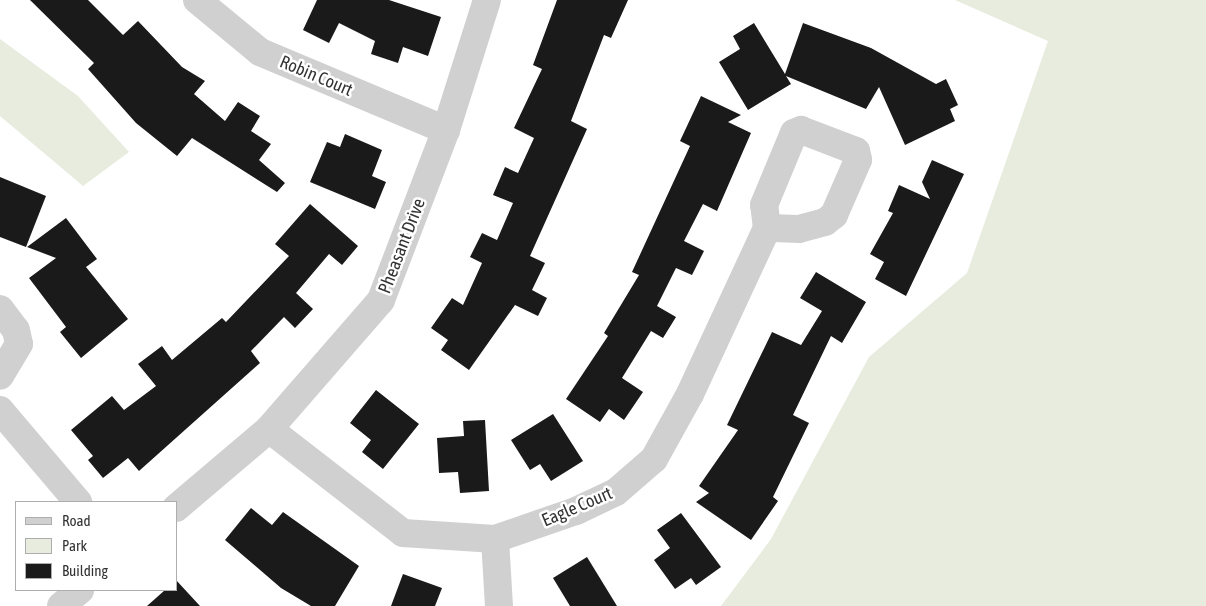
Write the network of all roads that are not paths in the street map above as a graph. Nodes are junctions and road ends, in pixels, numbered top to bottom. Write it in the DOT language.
graph roads {
  1 [pos="197,0"];
  2 [pos="487,0"];
  3 [pos="446,130"];
  4 [pos="767,228"];
  5 [pos="0,309"];
  6 [pos="0,376"];
  7 [pos="0,410"];
  8 [pos="269,429"];
  9 [pos="77,501"];
  10 [pos="178,506"];
  11 [pos="495,539"];
  12 [pos="79,591"];
  13 [pos="60,606"];
  14 [pos="498,606"];
  1 -- 3 [label="street, Robin Court"];
  2 -- 3 [label="street, Pheasant Drive"];
  3 -- 8 [label="street, Pheasant Drive"];
  4 -- 11 [label="street, Eagle Court"];
  5 -- 6 [label="street"];
  7 -- 9 [label="street"];
  8 -- 10 [label="street, Pheasant Drive"];
  8 -- 11 [label="street, Eagle Court"];
  11 -- 14 [label="street"];
  12 -- 13 [label="street"];
}
